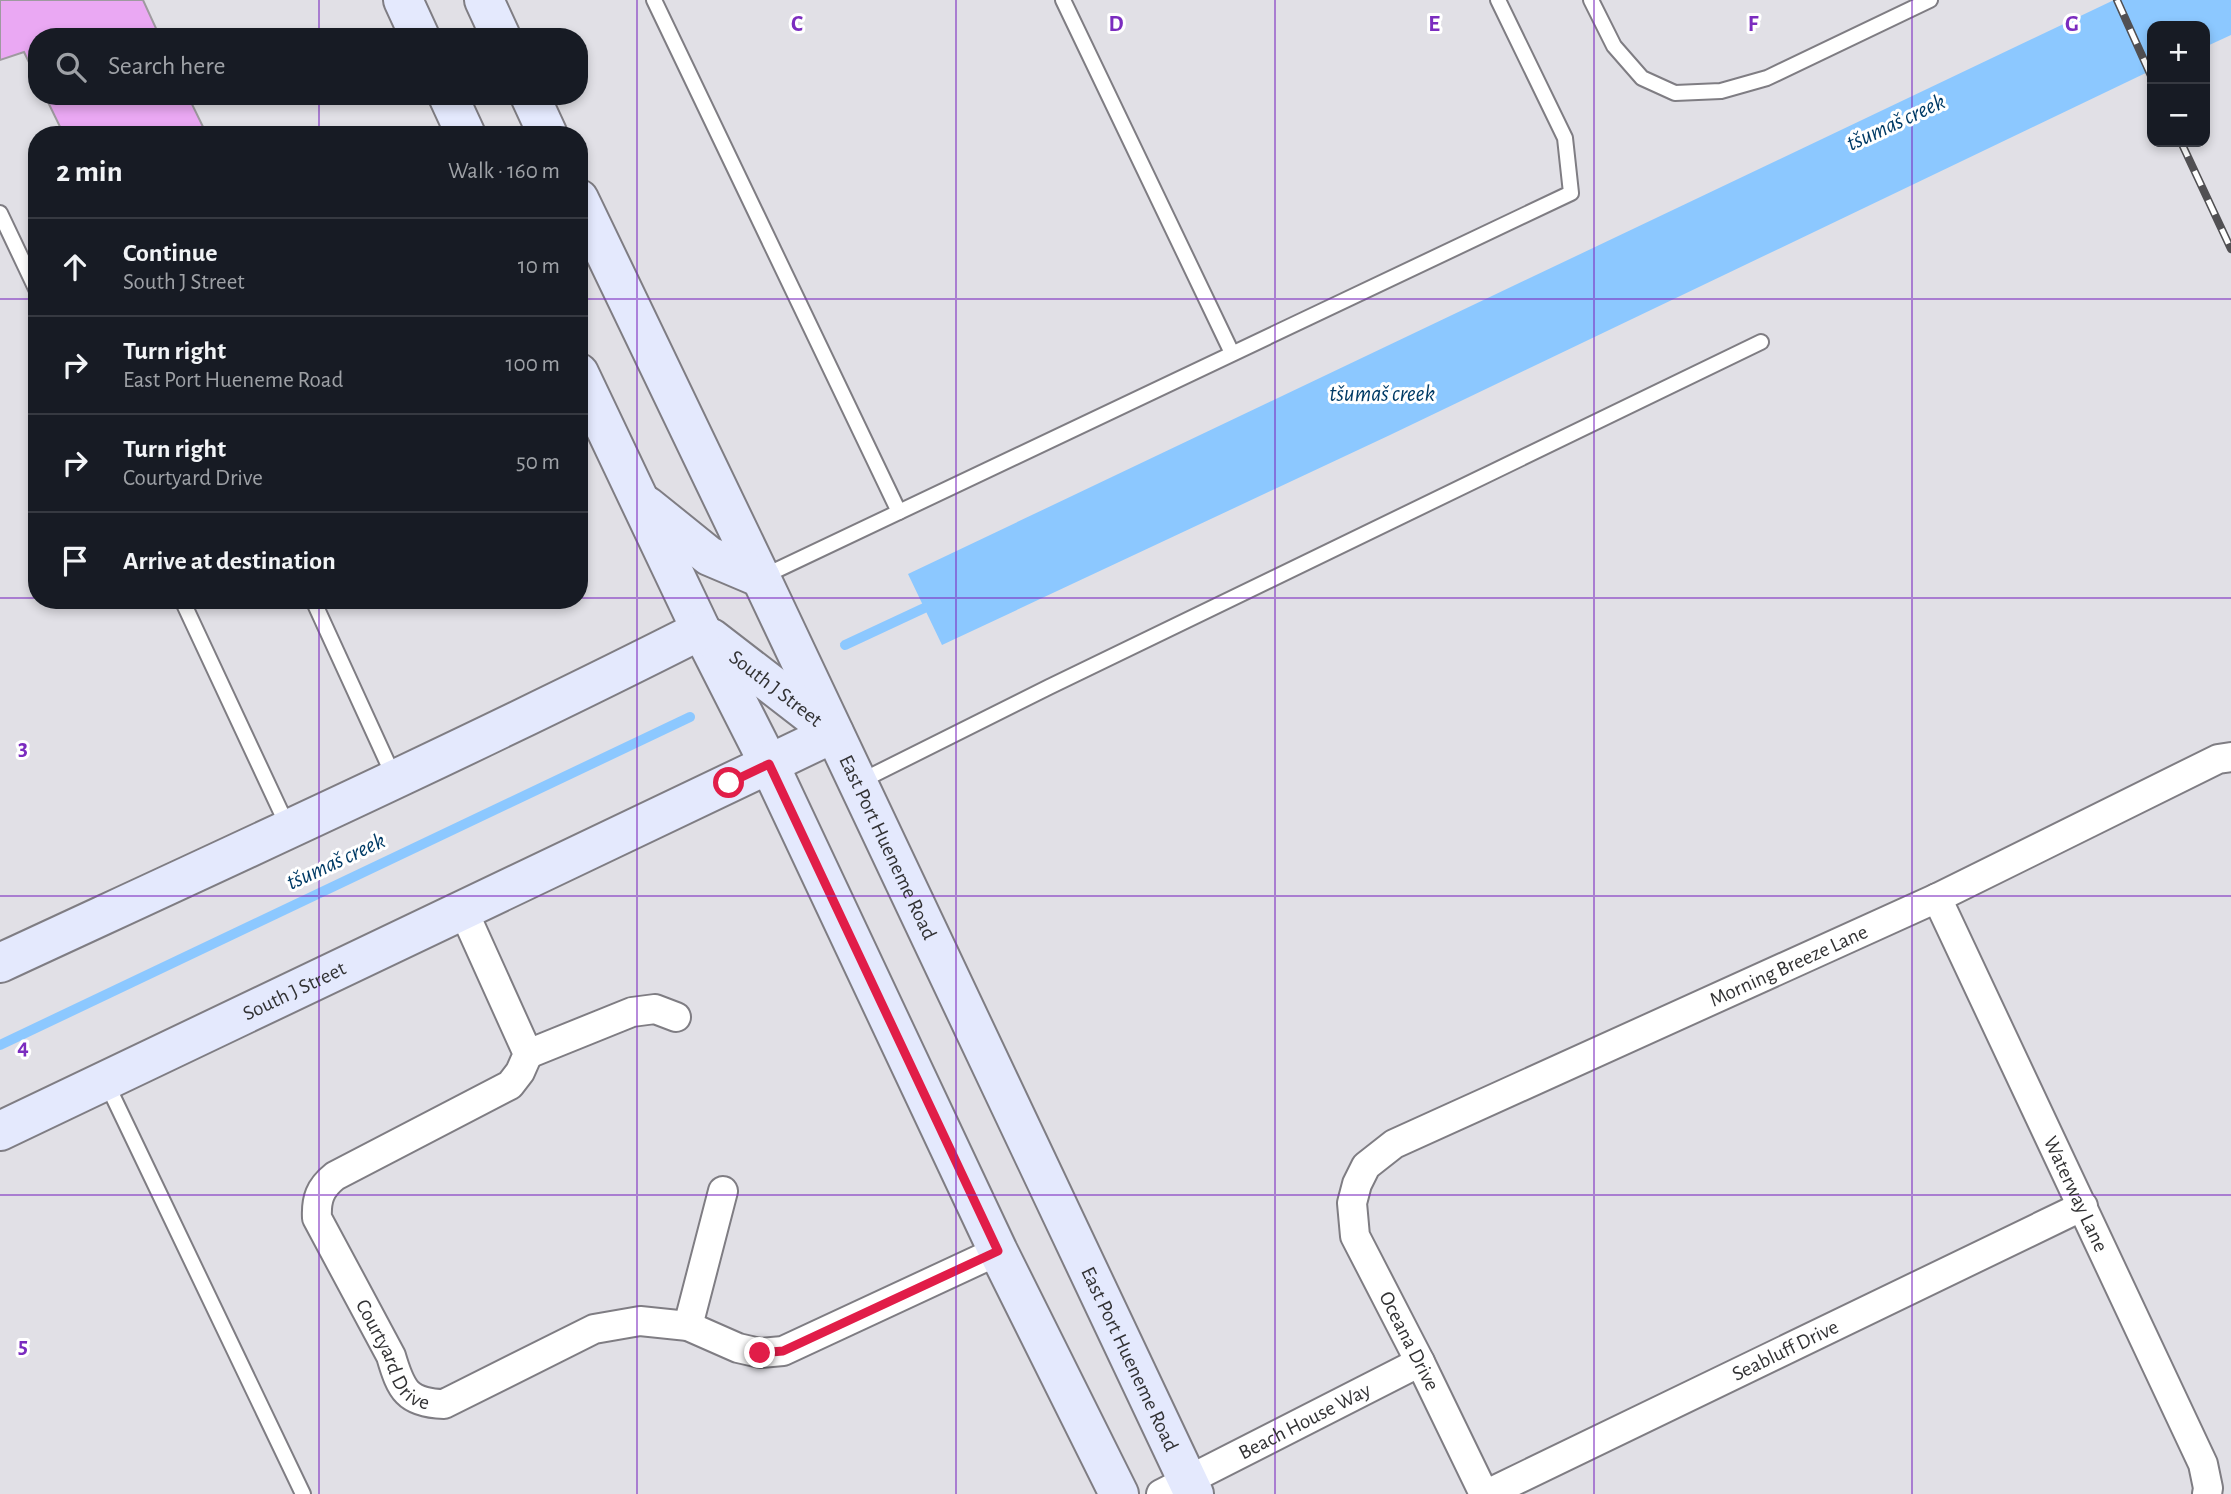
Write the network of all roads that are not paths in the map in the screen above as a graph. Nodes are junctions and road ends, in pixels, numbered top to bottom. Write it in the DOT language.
graph roads {
  1 [pos="403,0"];
  2 [pos="484,0"];
  3 [pos="654,0"];
  4 [pos="1063,0"];
  5 [pos="1498,0"];
  6 [pos="1591,0"];
  7 [pos="1930,0"];
  8 [pos="416,28"];
  9 [pos="497,28"];
  10 [pos="452,105"];
  11 [pos="534,105"];
  12 [pos="462,126"];
  13 [pos="544,126"];
  14 [pos="0,213"];
  15 [pos="588,218"];
  16 [pos="28,272"];
  17 [pos="1761,342"];
  18 [pos="1232,353"];
  19 [pos="588,392"];
  20 [pos="639,500"];
  21 [pos="899,512"];
  22 [pos="761,578"];
  23 [pos="186,609"];
  24 [pos="317,609"];
  25 [pos="701,630"];
  26 [pos="834,733"];
  27 [pos="2231,757"];
  28 [pos="769,764"];
  29 [pos="394,778"];
  30 [pos="858,783"];
  31 [pos="289,829"];
  32 [pos="1937,898"];
  33 [pos="463,910"];
  34 [pos="0,963"];
  35 [pos="676,1017"];
  36 [pos="528,1054"];
  37 [pos="106,1082"];
  38 [pos="0,1131"];
  39 [pos="1357,1184"];
  40 [pos="723,1191"];
  41 [pos="2083,1206"];
  42 [pos="998,1251"];
  43 [pos="688,1326"];
  44 [pos="1420,1362"];
  45 [pos="1181,1490"];
  46 [pos="303,1494"];
  47 [pos="1119,1494"];
  48 [pos="1485,1494"];
  49 [pos="2207,1494"];
  1 -- 8 [label="main road"];
  2 -- 9 [label="main road"];
  3 -- 21 [label="lane"];
  4 -- 18 [label="lane"];
  5 -- 18 [label="lane"];
  6 -- 7 [label="lane"];
  10 -- 12 [label="main road"];
  11 -- 13 [label="main road"];
  14 -- 16 [label="lane"];
  15 -- 22 [label="main road, East Port Hueneme Road"];
  17 -- 30 [label="lane"];
  18 -- 21 [label="lane"];
  19 -- 20 [label="main road"];
  20 -- 22 [label="main road"];
  20 -- 25 [label="main road"];
  21 -- 22 [label="lane"];
  22 -- 26 [label="main road, East Port Hueneme Road"];
  23 -- 31 [label="lane"];
  24 -- 29 [label="lane"];
  25 -- 26 [label="main road, South J Street"];
  25 -- 28 [label="main road"];
  25 -- 29 [label="main road"];
  26 -- 28 [label="main road, South J Street"];
  26 -- 30 [label="main road, East Port Hueneme Road"];
  27 -- 32 [label="street, Morning Breeze Lane"];
  28 -- 33 [label="main road, South J Street"];
  28 -- 42 [label="main road"];
  29 -- 31 [label="main road"];
  30 -- 45 [label="main road, East Port Hueneme Road"];
  31 -- 34 [label="main road"];
  32 -- 39 [label="street, Morning Breeze Lane"];
  32 -- 41 [label="street, Waterway Lane"];
  33 -- 36 [label="street"];
  33 -- 37 [label="main road, South J Street"];
  35 -- 36 [label="street"];
  36 -- 43 [label="street, Courtyard Drive"];
  37 -- 38 [label="main road, South J Street"];
  37 -- 46 [label="lane"];
  39 -- 44 [label="street, Oceana Drive"];
  40 -- 43 [label="street"];
  41 -- 48 [label="street, Seabluff Drive"];
  41 -- 49 [label="street, Waterway Lane"];
  42 -- 43 [label="street, Courtyard Drive"];
  42 -- 47 [label="main road"];
  44 -- 45 [label="street, Beach House Way"];
  44 -- 48 [label="street, Oceana Drive"];
}
